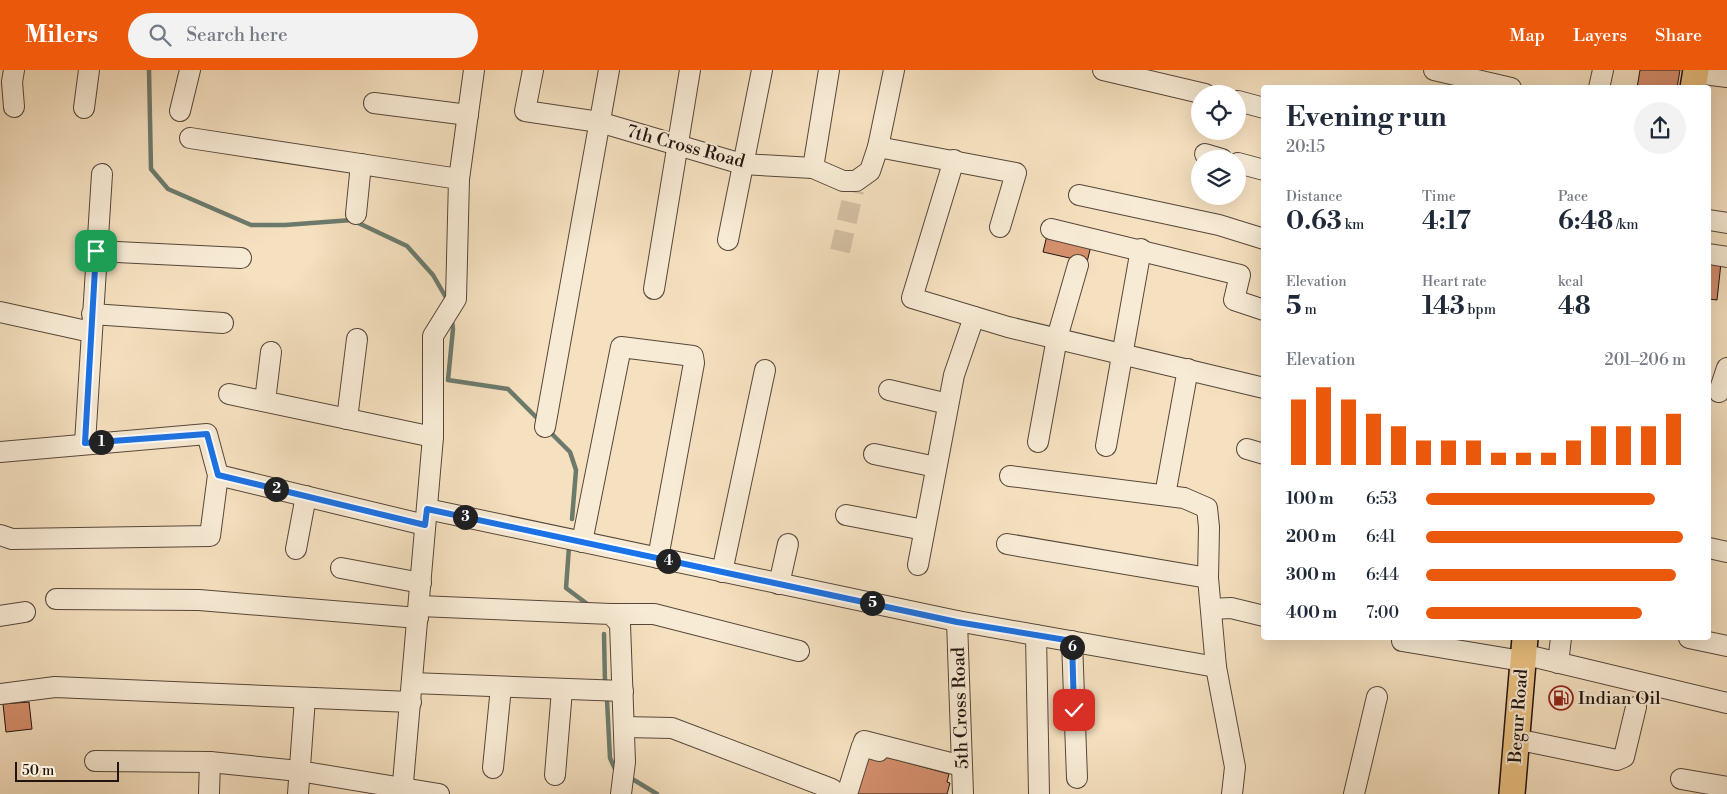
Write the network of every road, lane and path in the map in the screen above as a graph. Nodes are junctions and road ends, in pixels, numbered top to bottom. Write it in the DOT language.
graph roads {
  1 [pos="14,70"];
  2 [pos="89,70"];
  3 [pos="190,70"];
  4 [pos="474,70"];
  5 [pos="533,70"];
  6 [pos="609,70"];
  7 [pos="690,70"];
  8 [pos="762,70"];
  9 [pos="829,70"];
  10 [pos="894,70"];
  11 [pos="1103,70"];
  12 [pos="1434,70"];
  13 [pos="1603,70"];
  14 [pos="1695,77"];
  15 [pos="1727,77"];
  16 [pos="1498,85"];
  17 [pos="1600,85"];
  18 [pos="1191,91"];
  19 [pos="374,103"];
  20 [pos="1246,103"];
  21 [pos="14,106"];
  22 [pos="1261,107"];
  23 [pos="84,108"];
  24 [pos="180,111"];
  25 [pos="468,115"];
  26 [pos="599,122"];
  27 [pos="190,138"];
  28 [pos="677,145"];
  29 [pos="878,147"];
  30 [pos="954,160"];
  31 [pos="361,164"];
  32 [pos="742,164"];
  33 [pos="1246,165"];
  34 [pos="813,168"];
  35 [pos="1261,169"];
  36 [pos="102,174"];
  37 [pos="459,179"];
  38 [pos="1079,195"];
  39 [pos="356,214"];
  40 [pos="1711,220"];
  41 [pos="1727,223"];
  42 [pos="1000,227"];
  43 [pos="1052,229"];
  44 [pos="1261,238"];
  45 [pos="728,240"];
  46 [pos="1141,249"];
  47 [pos="96,251"];
  48 [pos="1711,254"];
  49 [pos="1727,257"];
  50 [pos="241,258"];
  51 [pos="1078,265"];
  52 [pos="654,289"];
  53 [pos="1261,309"];
  54 [pos="0,312"];
  55 [pos="974,317"];
  56 [pos="92,323"];
  57 [pos="223,323"];
  58 [pos="1057,338"];
  59 [pos="356,339"];
  60 [pos="272,352"];
  61 [pos="1122,355"];
  62 [pos="1727,368"];
  63 [pos="1188,369"];
  64 [pos="765,370"];
  65 [pos="1261,387"];
  66 [pos="889,390"];
  67 [pos="1718,392"];
  68 [pos="229,394"];
  69 [pos="265,402"];
  70 [pos="948,404"];
  71 [pos="346,419"];
  72 [pos="545,426"];
  73 [pos="433,437"];
  74 [pos="1038,442"];
  75 [pos="85,443"];
  76 [pos="1106,446"];
  77 [pos="0,452"];
  78 [pos="874,454"];
  79 [pos="936,467"];
  80 [pos="218,475"];
  81 [pos="1010,476"];
  82 [pos="1165,495"];
  83 [pos="306,496"];
  84 [pos="846,515"];
  85 [pos="426,517"];
  86 [pos="924,530"];
  87 [pos="0,535"];
  88 [pos="582,542"];
  89 [pos="788,544"];
  90 [pos="1007,544"];
  91 [pos="1711,548"];
  92 [pos="296,549"];
  93 [pos="1727,552"];
  94 [pos="658,558"];
  95 [pos="918,565"];
  96 [pos="341,568"];
  97 [pos="722,572"];
  98 [pos="1208,578"];
  99 [pos="421,583"];
  100 [pos="779,584"];
  101 [pos="56,599"];
  102 [pos="1211,609"];
  103 [pos="25,612"];
  104 [pos="418,612"];
  105 [pos="612,614"];
  106 [pos="1261,615"];
  107 [pos="0,616"];
  108 [pos="957,622"];
  109 [pos="1036,635"];
  110 [pos="1698,640"];
  111 [pos="1072,641"];
  112 [pos="1402,641"];
  113 [pos="1727,646"];
  114 [pos="1523,649"];
  115 [pos="799,650"];
  116 [pos="1560,651"];
  117 [pos="1216,667"];
  118 [pos="501,687"];
  119 [pos="562,690"];
  120 [pos="624,691"];
  121 [pos="412,693"];
  122 [pos="0,694"];
  123 [pos="1377,697"];
  124 [pos="305,698"];
  125 [pos="1727,704"];
  126 [pos="1636,706"];
  127 [pos="624,727"];
  128 [pos="1516,739"];
  129 [pos="864,741"];
  130 [pos="885,750"];
  131 [pos="95,761"];
  132 [pos="210,762"];
  133 [pos="962,766"];
  134 [pos="492,768"];
  135 [pos="299,771"];
  136 [pos="555,775"];
  137 [pos="1077,778"];
  138 [pos="1681,779"];
  139 [pos="1727,787"];
  140 [pos="403,791"];
  141 [pos="840,792"];
  142 [pos="209,794"];
  143 [pos="298,794"];
  144 [pos="438,794"];
  145 [pos="621,794"];
  146 [pos="962,794"];
  147 [pos="1039,794"];
  148 [pos="1232,794"];
  149 [pos="1354,794"];
  150 [pos="1512,794"];
  1 -- 21 [label="street"];
  2 -- 23 [label="street"];
  3 -- 24 [label="street"];
  4 -- 25 [label="street"];
  5 -- 26 [label="street, 7th Cross Road"];
  6 -- 26 [label="street"];
  7 -- 28 [label="street"];
  8 -- 32 [label="street"];
  9 -- 34 [label="street"];
  10 -- 29 [label="street, 7th Cross Road"];
  11 -- 18 [label="street"];
  12 -- 16 [label="street"];
  13 -- 17 [label="street"];
  14 -- 15 [label="street"];
  19 -- 25 [label="street"];
  20 -- 22 [label="street"];
  25 -- 37 [label="street"];
  26 -- 28 [label="street, 7th Cross Road"];
  26 -- 72 [label="street"];
  27 -- 31 [label="street"];
  28 -- 32 [label="street, 7th Cross Road"];
  28 -- 52 [label="street"];
  29 -- 30 [label="street"];
  29 -- 34 [label="street, 7th Cross Road"];
  30 -- 42 [label="street"];
  30 -- 55 [label="street"];
  31 -- 37 [label="street"];
  31 -- 39 [label="street"];
  32 -- 34 [label="street, 7th Cross Road"];
  32 -- 45 [label="street"];
  33 -- 35 [label="street"];
  36 -- 47 [label="street"];
  37 -- 73 [label="street"];
  38 -- 44 [label="street"];
  40 -- 41 [label="street"];
  43 -- 46 [label="street"];
  46 -- 53 [label="street"];
  46 -- 61 [label="street"];
  47 -- 50 [label="street"];
  47 -- 56 [label="street"];
  48 -- 49 [label="street"];
  51 -- 58 [label="street"];
  54 -- 56 [label="street"];
  55 -- 58 [label="street"];
  55 -- 70 [label="street"];
  56 -- 57 [label="street"];
  56 -- 75 [label="street"];
  58 -- 61 [label="street"];
  58 -- 74 [label="street"];
  59 -- 71 [label="street"];
  60 -- 69 [label="street"];
  61 -- 63 [label="street"];
  61 -- 76 [label="street"];
  62 -- 67 [label="street"];
  63 -- 65 [label="street"];
  63 -- 82 [label="street"];
  64 -- 97 [label="street"];
  66 -- 70 [label="street"];
  68 -- 69 [label="street"];
  69 -- 71 [label="street"];
  70 -- 79 [label="street"];
  71 -- 73 [label="street"];
  73 -- 85 [label="street"];
  75 -- 77 [label="street"];
  75 -- 80 [label="street"];
  78 -- 79 [label="street"];
  79 -- 86 [label="street"];
  80 -- 83 [label="street"];
  80 -- 87 [label="street"];
  81 -- 82 [label="street"];
  82 -- 98 [label="street"];
  83 -- 85 [label="street"];
  83 -- 92 [label="street"];
  84 -- 86 [label="street"];
  85 -- 88 [label="street"];
  85 -- 99 [label="street"];
  86 -- 95 [label="street"];
  88 -- 94 [label="street"];
  88 -- 94 [label="street"];
  89 -- 100 [label="street"];
  90 -- 98 [label="street"];
  91 -- 93 [label="street"];
  94 -- 97 [label="street"];
  96 -- 99 [label="street"];
  97 -- 100 [label="street"];
  98 -- 102 [label="street"];
  99 -- 104 [label="street"];
  100 -- 108 [label="street"];
  101 -- 104 [label="street"];
  102 -- 106 [label="street"];
  102 -- 117 [label="street"];
  103 -- 107 [label="street"];
  104 -- 105 [label="street"];
  104 -- 121 [label="street"];
  105 -- 115 [label="street"];
  105 -- 120 [label="street"];
  108 -- 109 [label="street"];
  108 -- 133 [label="street, 5th Cross Road"];
  109 -- 111 [label="street"];
  109 -- 147 [label="street"];
  110 -- 113 [label="street"];
  111 -- 117 [label="street"];
  111 -- 137 [label="street"];
  112 -- 114 [label="street"];
  114 -- 116 [label="street"];
  114 -- 128 [label="main road, Begur Road"];
  116 -- 125 [label="street"];
  117 -- 148 [label="street"];
  118 -- 119 [label="street"];
  118 -- 121 [label="street"];
  118 -- 134 [label="street"];
  119 -- 120 [label="street"];
  119 -- 136 [label="street"];
  120 -- 127 [label="street"];
  121 -- 124 [label="street"];
  121 -- 140 [label="street"];
  122 -- 124 [label="street"];
  123 -- 149 [label="street"];
  124 -- 135 [label="street"];
  126 -- 128 [label="street"];
  127 -- 141 [label="street"];
  127 -- 145 [label="street"];
  128 -- 150 [label="main road, Begur Road"];
  129 -- 130 [label="street"];
  130 -- 133 [label="street"];
  130 -- 141 [label="street"];
  131 -- 132 [label="street"];
  132 -- 135 [label="street"];
  132 -- 142 [label="street"];
  133 -- 146 [label="street, 5th Cross Road"];
  135 -- 140 [label="street"];
  135 -- 143 [label="street"];
  138 -- 139 [label="street"];
  140 -- 144 [label="street"];
}
